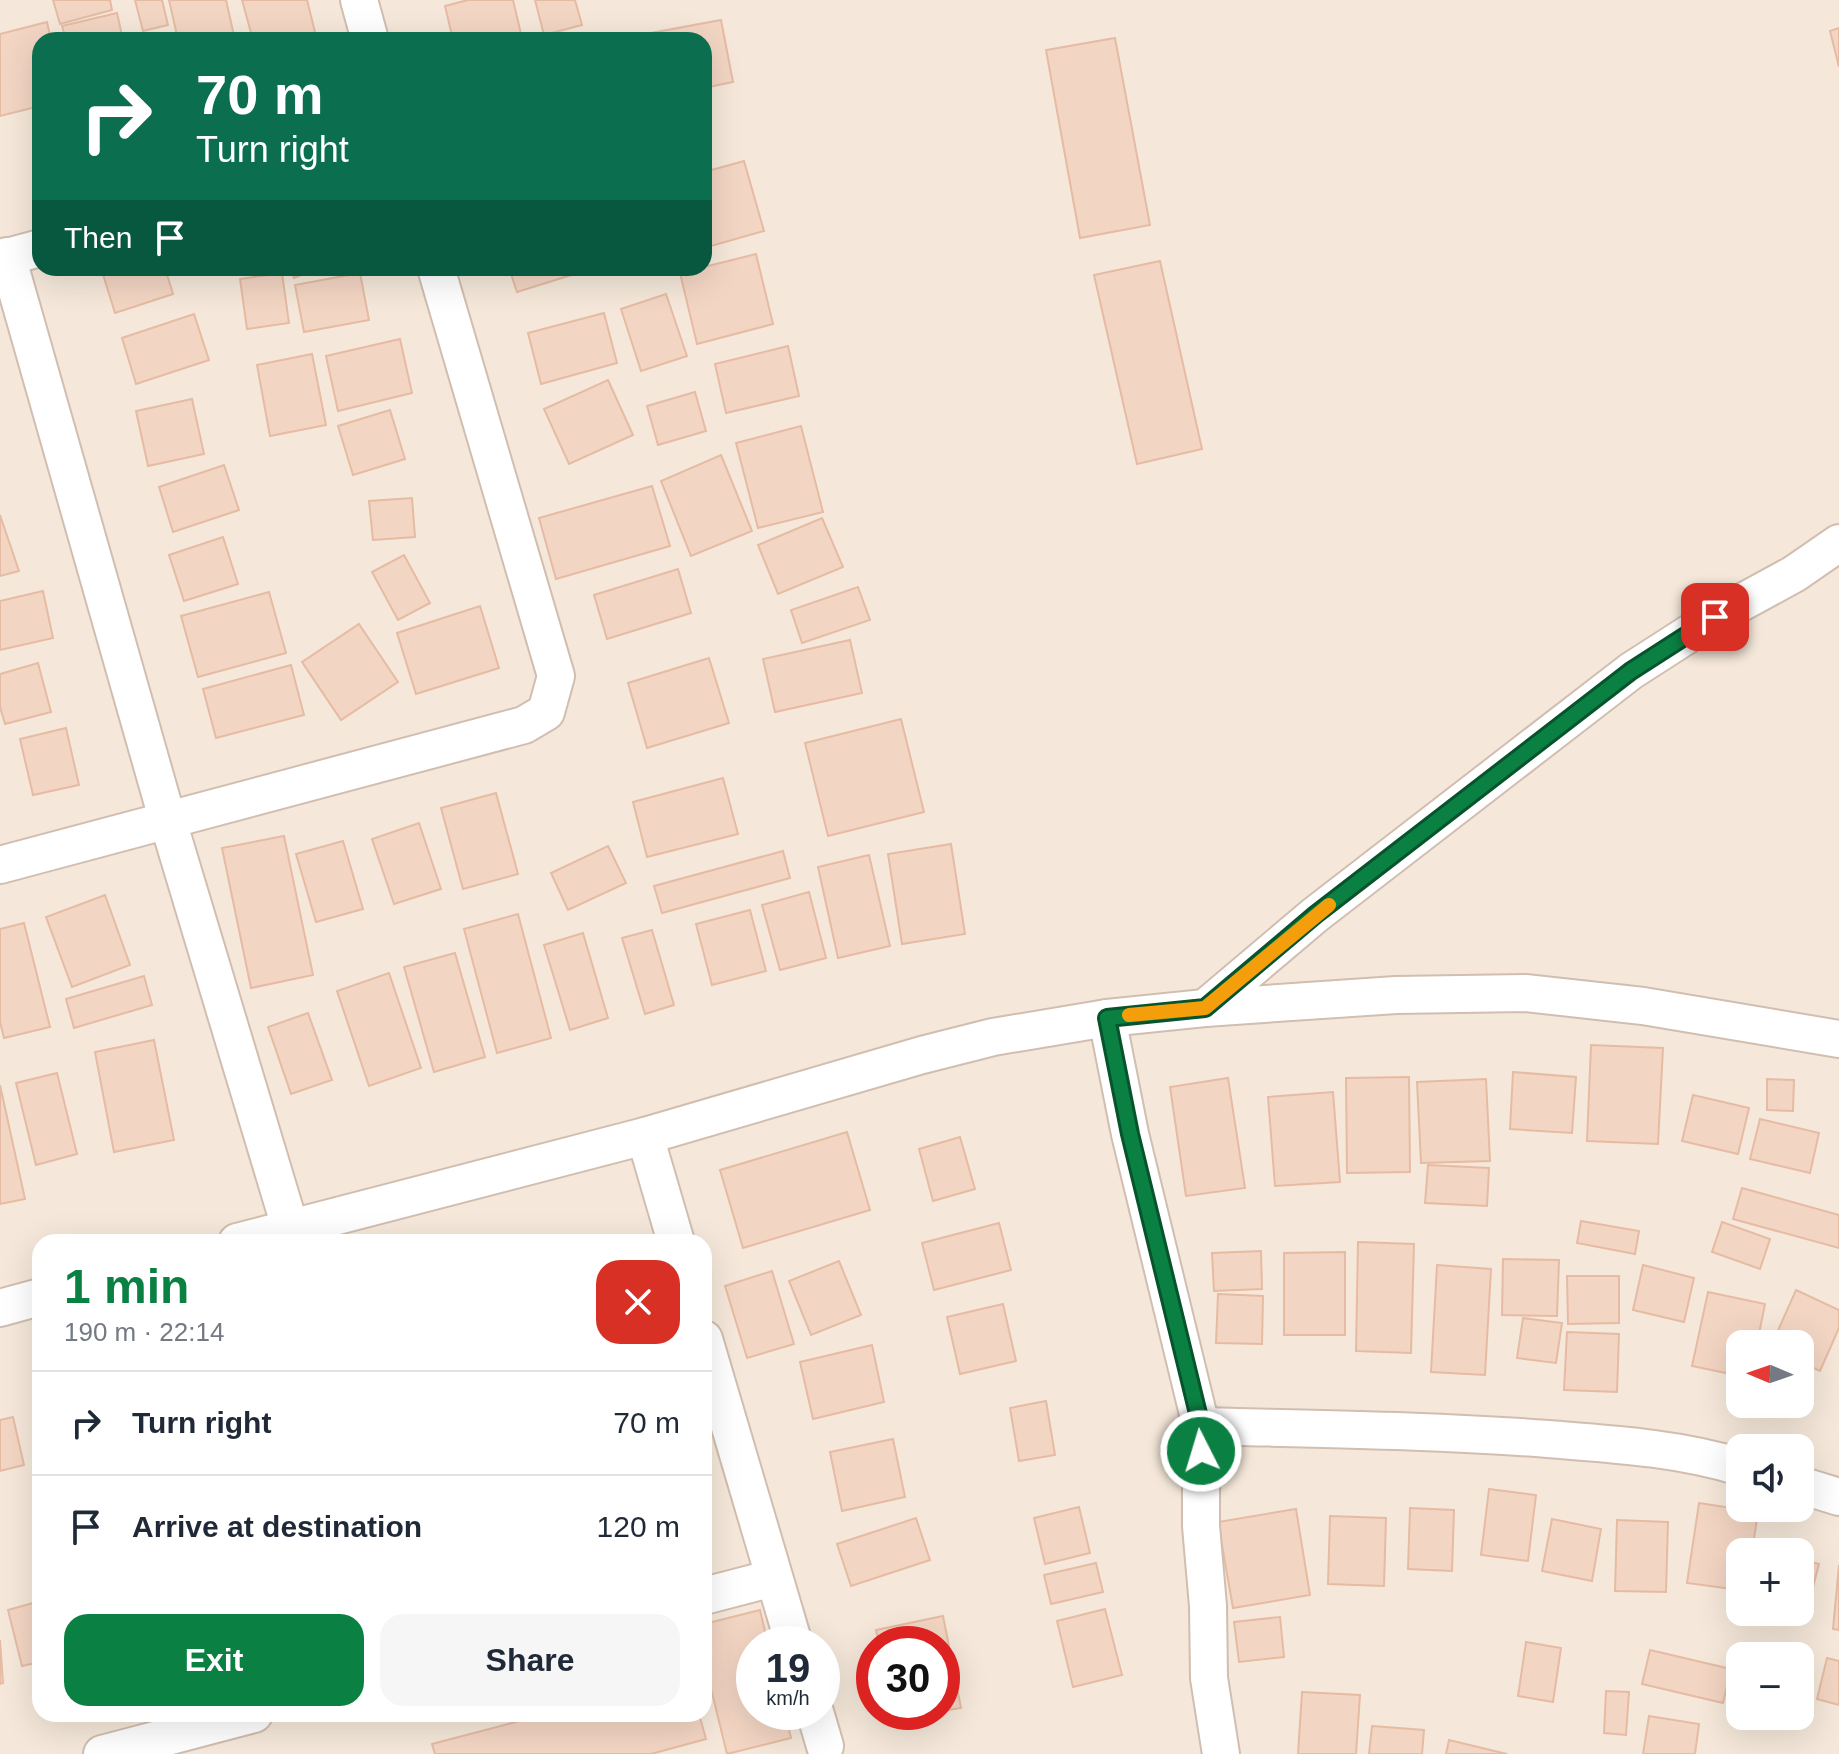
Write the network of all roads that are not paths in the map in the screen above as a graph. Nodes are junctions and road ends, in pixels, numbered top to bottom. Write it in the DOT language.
graph roads {
  1 [pos="359,0"];
  2 [pos="368,32"];
  3 [pos="16,254"];
  4 [pos="438,276"];
  5 [pos="1839,543"];
  6 [pos="167,818"];
  7 [pos="0,865"];
  8 [pos="1205,1008"];
  9 [pos="1107,1018"];
  10 [pos="1839,1039"];
  11 [pos="645,1136"];
  12 [pos="290,1227"];
  13 [pos="265,1234"];
  14 [pos="674,1234"];
  15 [pos="32,1299"];
  16 [pos="0,1308"];
  17 [pos="712,1367"];
  18 [pos="1201,1426"];
  19 [pos="1726,1463"];
  20 [pos="1814,1489"];
  21 [pos="1839,1497"];
  22 [pos="773,1578"];
  23 [pos="712,1594"];
  24 [pos="788,1626"];
  25 [pos="224,1722"];
  26 [pos="820,1730"];
  27 [pos="825,1746"];
  28 [pos="102,1754"];
  29 [pos="1221,1754"];
  1 -- 2 [label="street"];
  3 -- 6 [label="street"];
  4 -- 6 [label="street"];
  5 -- 8 [label="street"];
  6 -- 7 [label="street"];
  6 -- 12 [label="street"];
  8 -- 9 [label="street"];
  8 -- 10 [label="street"];
  9 -- 11 [label="street"];
  9 -- 18 [label="street"];
  11 -- 12 [label="street"];
  11 -- 14 [label="street"];
  12 -- 13 [label="street"];
  15 -- 16 [label="street"];
  17 -- 22 [label="street"];
  18 -- 19 [label="street"];
  18 -- 29 [label="street"];
  20 -- 21 [label="street"];
  22 -- 23 [label="street"];
  22 -- 24 [label="street"];
  25 -- 28 [label="street"];
  26 -- 27 [label="street"];
}
